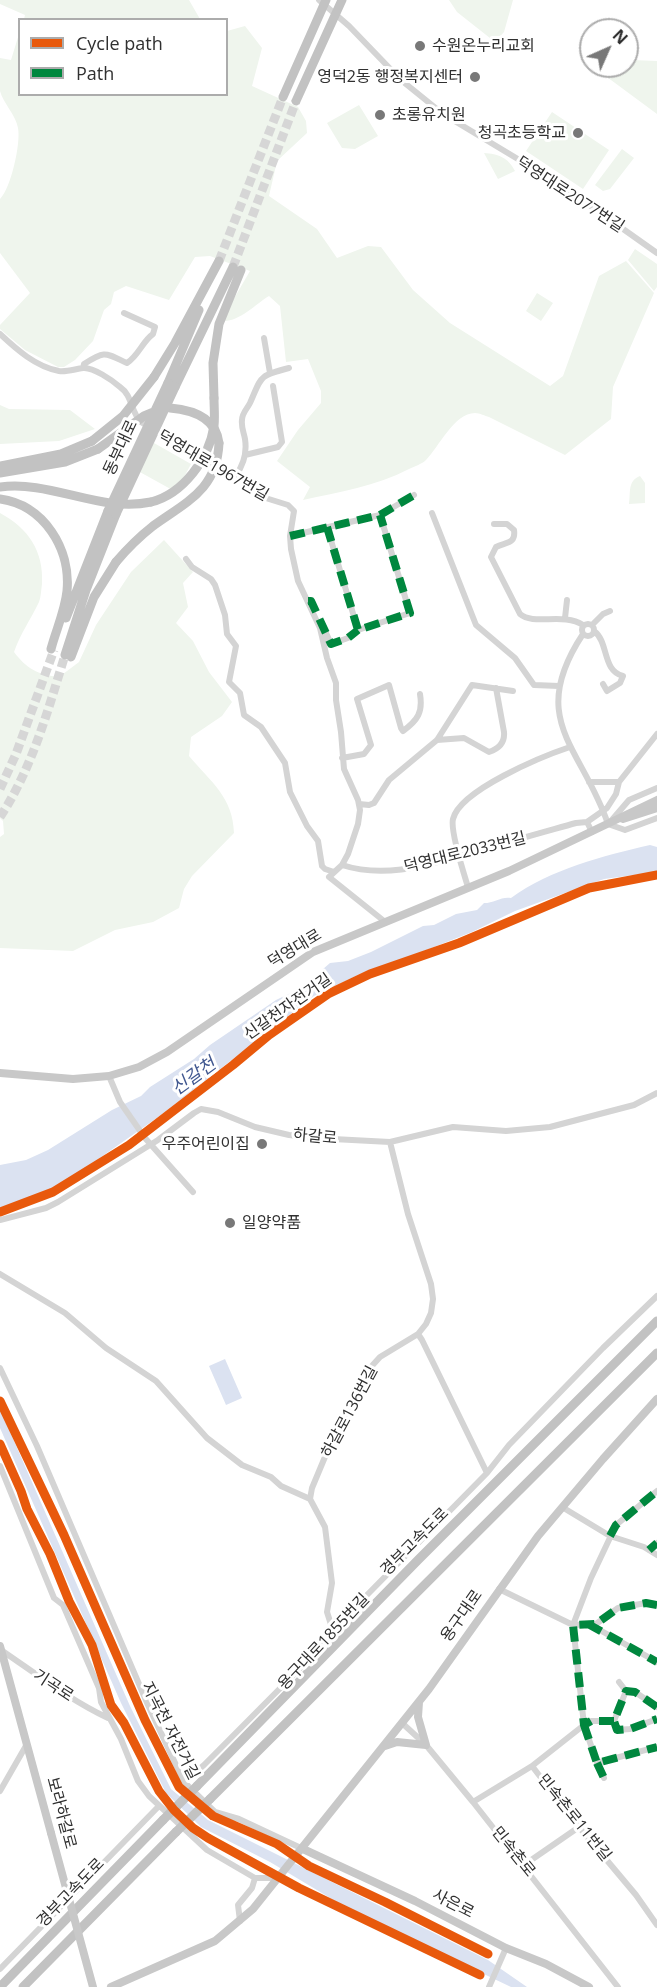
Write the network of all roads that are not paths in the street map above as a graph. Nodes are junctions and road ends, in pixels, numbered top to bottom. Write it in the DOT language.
graph roads {
  1 [pos="319,0"];
  2 [pos="326,0"];
  3 [pos="342,0"];
  4 [pos="283,97"];
  5 [pos="296,101"];
  6 [pos="657,253"];
  7 [pos="124,313"];
  8 [pos="0,334"];
  9 [pos="264,338"];
  10 [pos="83,368"];
  11 [pos="289,368"];
  12 [pos="270,373"];
  13 [pos="172,385"];
  14 [pos="273,386"];
  15 [pos="245,455"];
  16 [pos="0,466"];
  17 [pos="0,473"];
  18 [pos="236,475"];
  19 [pos="0,487"];
  20 [pos="414,495"];
  21 [pos="0,500"];
  22 [pos="112,510"];
  23 [pos="432,513"];
  24 [pos="380,515"];
  25 [pos="494,525"];
  26 [pos="327,527"];
  27 [pos="290,536"];
  28 [pos="186,559"];
  29 [pos="567,600"];
  30 [pos="308,601"];
  31 [pos="609,611"];
  32 [pos="565,618"];
  33 [pos="584,625"];
  34 [pos="593,628"];
  35 [pos="358,630"];
  36 [pos="583,634"];
  37 [pos="603,684"];
  38 [pos="559,686"];
  39 [pos="496,688"];
  40 [pos="513,691"];
  41 [pos="420,694"];
  42 [pos="657,734"];
  43 [pos="437,740"];
  44 [pos="570,747"];
  45 [pos="342,758"];
  46 [pos="589,782"];
  47 [pos="619,782"];
  48 [pos="657,788"];
  49 [pos="657,800"];
  50 [pos="359,804"];
  51 [pos="657,808"];
  52 [pos="604,810"];
  53 [pos="657,818"];
  54 [pos="587,822"];
  55 [pos="608,824"];
  56 [pos="592,832"];
  57 [pos="459,856"];
  58 [pos="342,865"];
  59 [pos="334,872"];
  60 [pos="468,887"];
  61 [pos="384,921"];
  62 [pos="0,1073"];
  63 [pos="108,1076"];
  64 [pos="657,1093"];
  65 [pos="390,1142"];
  66 [pos="153,1147"];
  67 [pos="193,1192"];
  68 [pos="0,1220"];
  69 [pos="0,1274"];
  70 [pos="657,1296"];
  71 [pos="657,1321"];
  72 [pos="418,1334"];
  73 [pos="657,1353"];
  74 [pos="0,1368"];
  75 [pos="656,1401"];
  76 [pos="0,1466"];
  77 [pos="487,1473"];
  78 [pos="657,1491"];
  79 [pos="310,1499"];
  80 [pos="562,1507"];
  81 [pos="610,1536"];
  82 [pos="657,1543"];
  83 [pos="648,1550"];
  84 [pos="657,1555"];
  85 [pos="499,1589"];
  86 [pos="657,1605"];
  87 [pos="588,1624"];
  88 [pos="573,1625"];
  89 [pos="334,1634"];
  90 [pos="0,1648"];
  91 [pos="657,1662"];
  92 [pos="619,1682"];
  93 [pos="626,1691"];
  94 [pos="419,1701"];
  95 [pos="657,1707"];
  96 [pos="109,1718"];
  97 [pos="657,1719"];
  98 [pos="614,1721"];
  99 [pos="402,1723"];
  100 [pos="584,1725"];
  101 [pos="27,1743"];
  102 [pos="426,1745"];
  103 [pos="385,1746"];
  104 [pos="657,1747"];
  105 [pos="597,1763"];
  106 [pos="532,1766"];
  107 [pos="604,1778"];
  108 [pos="184,1782"];
  109 [pos="0,1791"];
  110 [pos="473,1802"];
  111 [pos="158,1806"];
  112 [pos="579,1827"];
  113 [pos="300,1852"];
  114 [pos="524,1865"];
  115 [pos="255,1878"];
  116 [pos="275,1881"];
  117 [pos="240,1921"];
  118 [pos="657,1925"];
  119 [pos="505,1952"];
  120 [pos="0,1969"];
  121 [pos="124,1984"];
  122 [pos="490,1986"];
  123 [pos="0,1987"];
  124 [pos="23,1987"];
  125 [pos="93,1987"];
  126 [pos="111,1987"];
  127 [pos="589,1987"];
  128 [pos="618,1987"];
  1 -- 6 [label="street, 덕영대로2077번길"];
  2 -- 4 [label="highway, bridge"];
  3 -- 5 [label="highway, bridge"];
  7 -- 10 [label="street"];
  8 -- 10 [label="street, 덕영대로1967번길"];
  9 -- 12 [label="street"];
  10 -- 18 [label="street, 덕영대로1967번길"];
  11 -- 12 [label="street"];
  12 -- 15 [label="street"];
  13 -- 16 [label="highway, 동부대로, bridge"];
  13 -- 22 [label="highway, 동부대로, bridge"];
  13 -- 22 [label="highway, 동부대로, bridge"];
  14 -- 15 [label="street"];
  15 -- 18 [label="street"];
  17 -- 22 [label="highway, 동부대로, bridge"];
  18 -- 27 [label="street, 덕영대로1967번길"];
  19 -- 22 [label="highway"];
  20 -- 24 [label="street"];
  21 -- 22 [label="highway, 동부대로"];
  23 -- 38 [label="street"];
  24 -- 26 [label="street"];
  24 -- 35 [label="street"];
  25 -- 32 [label="street"];
  26 -- 27 [label="street"];
  26 -- 35 [label="street"];
  27 -- 30 [label="street, 덕영대로1967번길"];
  28 -- 59 [label="street"];
  29 -- 32 [label="street"];
  30 -- 35 [label="street"];
  30 -- 45 [label="street, 덕영대로1967번길"];
  31 -- 34 [label="street"];
  32 -- 33 [label="street"];
  33 -- 34 [label="street"];
  33 -- 36 [label="street"];
  34 -- 36 [label="street"];
  34 -- 37 [label="street"];
  36 -- 38 [label="street"];
  38 -- 44 [label="street"];
  39 -- 40 [label="street"];
  39 -- 43 [label="street"];
  39 -- 43 [label="street"];
  41 -- 45 [label="street"];
  42 -- 47 [label="street, 덕영대로2033번길"];
  43 -- 50 [label="street"];
  44 -- 46 [label="street"];
  44 -- 57 [label="street"];
  45 -- 50 [label="street, 덕영대로1967번길"];
  46 -- 47 [label="street"];
  46 -- 52 [label="street"];
  47 -- 52 [label="street, 덕영대로2033번길"];
  48 -- 55 [label="street, 덕영대로"];
  49 -- 55 [label="main road"];
  50 -- 58 [label="street"];
  51 -- 55 [label="main road"];
  52 -- 54 [label="street, 덕영대로2033번길"];
  52 -- 55 [label="street"];
  53 -- 55 [label="street"];
  54 -- 56 [label="street"];
  54 -- 57 [label="street, 덕영대로2033번길"];
  55 -- 56 [label="main road, 덕영대로"];
  56 -- 60 [label="main road, 덕영대로"];
  57 -- 58 [label="street, 덕영대로2033번길"];
  57 -- 60 [label="street"];
  58 -- 59 [label="street"];
  59 -- 61 [label="street"];
  60 -- 61 [label="main road, 덕영대로"];
  61 -- 63 [label="main road, 덕영대로"];
  62 -- 63 [label="main road, 덕영대로"];
  63 -- 66 [label="street"];
  64 -- 65 [label="street, 하갈로"];
  65 -- 66 [label="street, 하갈로"];
  65 -- 72 [label="street, 하갈로136번길"];
  66 -- 67 [label="street"];
  66 -- 68 [label="street, 하갈로"];
  69 -- 79 [label="street"];
  70 -- 77 [label="street, 용구대로1855번길"];
  71 -- 123 [label="highway, 경부고속도로, bridge"];
  72 -- 77 [label="street"];
  72 -- 79 [label="street, 하갈로136번길"];
  73 -- 124 [label="highway, 경부고속도로, bridge"];
  74 -- 108 [label="street"];
  75 -- 80 [label="main road, 용구대로"];
  76 -- 96 [label="street"];
  77 -- 89 [label="street, 용구대로1855번길"];
  78 -- 81 [label="street"];
  79 -- 89 [label="street"];
  80 -- 81 [label="street"];
  80 -- 85 [label="main road, 용구대로"];
  81 -- 83 [label="street"];
  81 -- 88 [label="street"];
  82 -- 83 [label="street"];
  83 -- 84 [label="street"];
  85 -- 88 [label="street"];
  85 -- 94 [label="main road, 용구대로"];
  86 -- 87 [label="street"];
  87 -- 88 [label="street"];
  87 -- 91 [label="street"];
  88 -- 100 [label="street"];
  89 -- 108 [label="street, 용구대로1855번길"];
  90 -- 96 [label="street, 기곡로"];
  90 -- 101 [label="main road, 보라하갈로"];
  92 -- 93 [label="street"];
  93 -- 95 [label="street"];
  93 -- 98 [label="street"];
  94 -- 99 [label="main road, 용구대로"];
  94 -- 102 [label="main road"];
  96 -- 111 [label="street"];
  97 -- 98 [label="street"];
  98 -- 100 [label="street"];
  99 -- 102 [label="street, 민속촌로"];
  99 -- 103 [label="main road, 용구대로"];
  100 -- 105 [label="street"];
  100 -- 106 [label="street"];
  101 -- 109 [label="street"];
  101 -- 125 [label="main road, 보라하갈로, bridge"];
  102 -- 103 [label="main road"];
  102 -- 110 [label="street, 민속촌로"];
  103 -- 113 [label="main road, 용구대로"];
  104 -- 105 [label="street"];
  105 -- 107 [label="street"];
  106 -- 110 [label="street, 민속촌로11번길"];
  106 -- 112 [label="street, 민속촌로11번길"];
  108 -- 113 [label="street"];
  110 -- 114 [label="street, 민속촌로"];
  111 -- 115 [label="street"];
  111 -- 120 [label="street"];
  112 -- 114 [label="street"];
  112 -- 118 [label="street, 민속촌로11번길"];
  113 -- 116 [label="main road, 용구대로"];
  113 -- 119 [label="main road, 사은로"];
  114 -- 128 [label="street, 민속촌로"];
  115 -- 116 [label="street"];
  115 -- 117 [label="street"];
  116 -- 117 [label="main road"];
  117 -- 121 [label="main road"];
  119 -- 122 [label="street"];
  119 -- 127 [label="main road, 사은로"];
  121 -- 126 [label="main road"];
}
